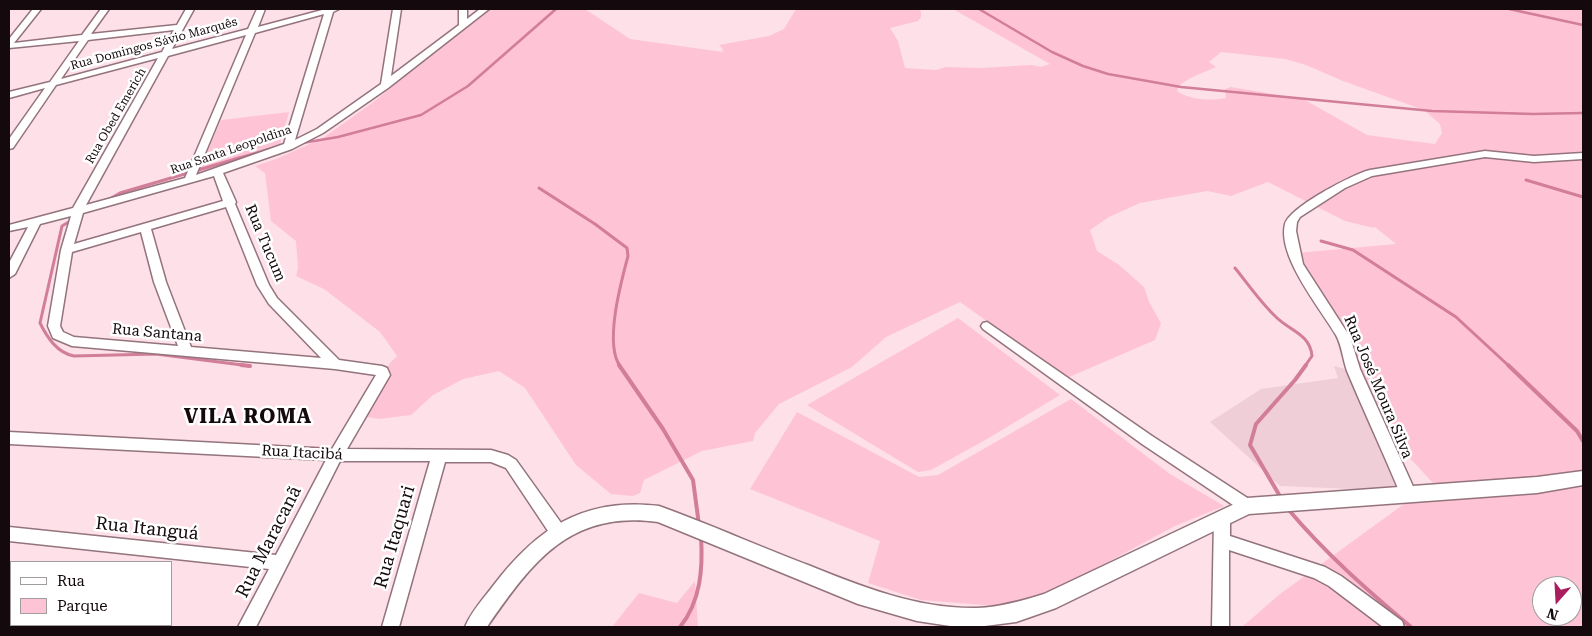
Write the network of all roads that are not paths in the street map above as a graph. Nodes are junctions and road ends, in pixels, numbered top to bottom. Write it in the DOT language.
graph roads {
  1 [pos="37,9"];
  2 [pos="105,9"];
  3 [pos="190,9"];
  4 [pos="261,9"];
  5 [pos="331,9"];
  6 [pos="397,9"];
  7 [pos="463,9"];
  8 [pos="485,9"];
  9 [pos="463,26"];
  10 [pos="179,27"];
  11 [pos="252,31"];
  12 [pos="85,38"];
  13 [pos="9,45"];
  14 [pos="166,53"];
  15 [pos="54,83"];
  16 [pos="384,86"];
  17 [pos="9,95"];
  18 [pos="9,146"];
  19 [pos="288,147"];
  20 [pos="1583,156"];
  21 [pos="217,172"];
  22 [pos="189,180"];
  23 [pos="231,202"];
  24 [pos="78,210"];
  25 [pos="36,220"];
  26 [pos="9,228"];
  27 [pos="145,228"];
  28 [pos="67,250"];
  29 [pos="9,274"];
  30 [pos="987,326"];
  31 [pos="187,352"];
  32 [pos="335,364"];
  33 [pos="382,371"];
  34 [pos="9,438"];
  35 [pos="336,455"];
  36 [pos="439,457"];
  37 [pos="1583,478"];
  38 [pos="1408,493"];
  39 [pos="1248,506"];
  40 [pos="1222,518"];
  41 [pos="558,532"];
  42 [pos="9,534"];
  43 [pos="1222,541"];
  44 [pos="281,563"];
  45 [pos="247,627"];
  46 [pos="391,627"];
  47 [pos="475,627"];
  48 [pos="1220,627"];
  49 [pos="1396,627"];
  1 -- 13 [label="street"];
  2 -- 12 [label="street"];
  3 -- 10 [label="street, Rua Obed Emerich"];
  4 -- 11 [label="street"];
  5 -- 11 [label="street, Rua Domingos Sávio Marquês"];
  5 -- 19 [label="street"];
  6 -- 16 [label="street"];
  7 -- 9 [label="street"];
  8 -- 9 [label="street, Rua Santa Leopoldina"];
  9 -- 16 [label="street, Rua Santa Leopoldina"];
  10 -- 12 [label="street"];
  10 -- 14 [label="street, Rua Obed Emerich"];
  11 -- 14 [label="street, Rua Domingos Sávio Marquês"];
  11 -- 22 [label="street"];
  12 -- 13 [label="street"];
  12 -- 15 [label="street"];
  14 -- 15 [label="street, Rua Domingos Sávio Marquês"];
  14 -- 24 [label="street, Rua Obed Emerich"];
  15 -- 17 [label="street, Rua Domingos Sávio Marquês"];
  15 -- 18 [label="street"];
  16 -- 19 [label="street, Rua Santa Leopoldina"];
  19 -- 21 [label="street, Rua Santa Leopoldina"];
  20 -- 38 [label="street, Rua José Moura Silva"];
  21 -- 22 [label="street, Rua Santa Leopoldina"];
  21 -- 23 [label="street, Rua Tucum"];
  22 -- 24 [label="street, Rua Santa Leopoldina"];
  23 -- 27 [label="street"];
  23 -- 32 [label="street, Rua Tucum"];
  24 -- 25 [label="street, Rua Santa Leopoldina"];
  24 -- 28 [label="street, Rua Santana"];
  25 -- 26 [label="street, Rua Santa Leopoldina"];
  25 -- 29 [label="street"];
  27 -- 28 [label="street"];
  27 -- 31 [label="street"];
  28 -- 31 [label="street, Rua Santana"];
  30 -- 39 [label="street"];
  31 -- 32 [label="street, Rua Santana"];
  32 -- 33 [label="street, Rua Santana"];
  33 -- 35 [label="street, Rua Maracanã"];
  34 -- 35 [label="street, Rua Itacibá"];
  35 -- 36 [label="street, Rua Itacibá"];
  35 -- 44 [label="street, Rua Maracanã"];
  36 -- 41 [label="street, Rua Itacibá"];
  36 -- 46 [label="street, Rua Itaquari"];
  37 -- 38 [label="street"];
  38 -- 39 [label="street"];
  39 -- 40 [label="street"];
  40 -- 41 [label="street"];
  40 -- 43 [label="street"];
  41 -- 47 [label="street"];
  42 -- 44 [label="street, Rua Itanguá"];
  43 -- 48 [label="street"];
  43 -- 49 [label="street"];
  44 -- 45 [label="street, Rua Maracanã"];
}
